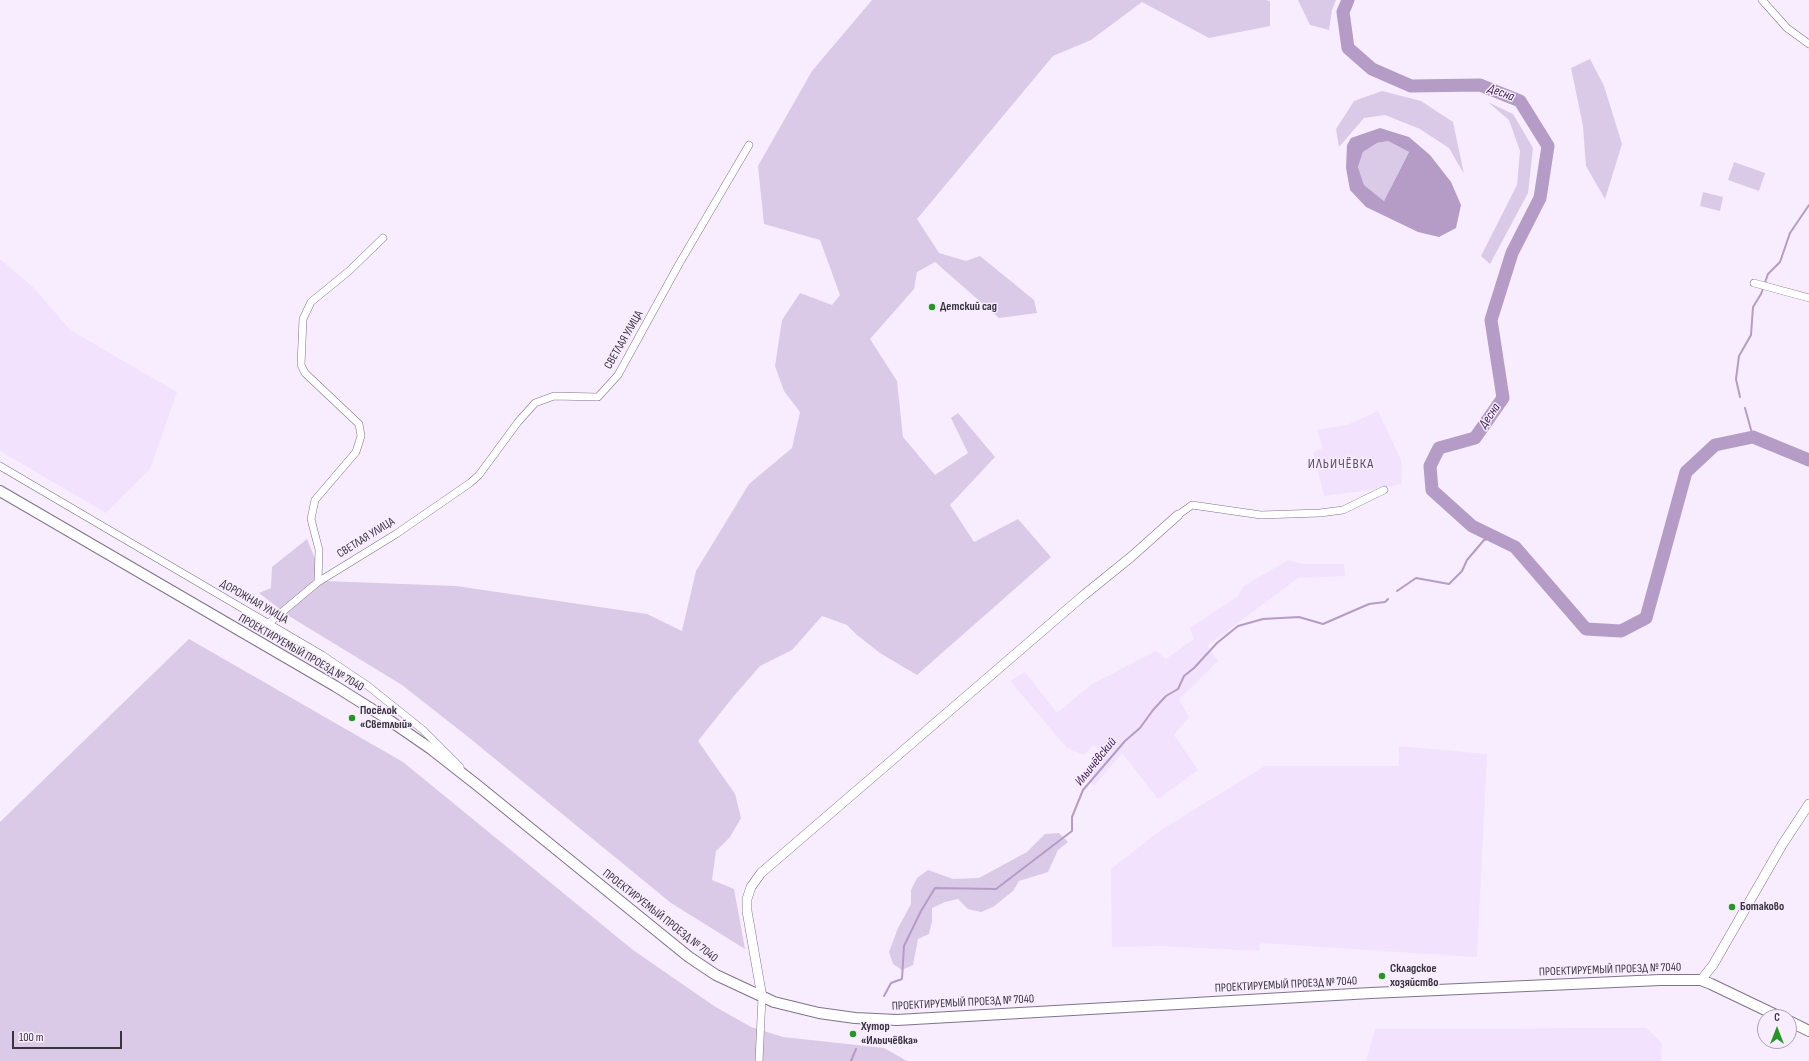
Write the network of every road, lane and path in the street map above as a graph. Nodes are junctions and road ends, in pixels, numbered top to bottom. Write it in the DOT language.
graph roads {
  1 [pos="1762,0"];
  2 [pos="1809,44"];
  3 [pos="749,145"];
  4 [pos="383,238"];
  5 [pos="1754,283"];
  6 [pos="1809,298"];
  7 [pos="0,466"];
  8 [pos="1384,490"];
  9 [pos="0,491"];
  10 [pos="1178,515"];
  11 [pos="318,582"];
  12 [pos="269,623"];
  13 [pos="477,785"];
  14 [pos="1809,804"];
  15 [pos="1701,980"];
  16 [pos="762,997"];
  17 [pos="1763,1009"];
  18 [pos="1797,1026"];
  19 [pos="1809,1031"];
  20 [pos="759,1061"];
  1 -- 2 [label="street"];
  3 -- 11 [label="street, СВЕТЛАЯ УЛИЦА"];
  4 -- 11 [label="street"];
  5 -- 6 [label="street"];
  7 -- 12 [label="street, ДОРОЖНАЯ УЛИЦА"];
  8 -- 10 [label="street"];
  9 -- 13 [label="main road, ПРОЕКТИРУЕМЫЙ ПРОЕЗД № 7040"];
  10 -- 16 [label="street"];
  11 -- 12 [label="street, СВЕТЛАЯ УЛИЦА"];
  12 -- 13 [label="street, ДОРОЖНАЯ УЛИЦА"];
  13 -- 16 [label="main road, ПРОЕКТИРУЕМЫЙ ПРОЕЗД № 7040"];
  14 -- 15 [label="street"];
  15 -- 16 [label="main road, ПРОЕКТИРУЕМЫЙ ПРОЕЗД № 7040"];
  15 -- 17 [label="main road"];
  16 -- 20 [label="street"];
  18 -- 19 [label="main road"];
}
